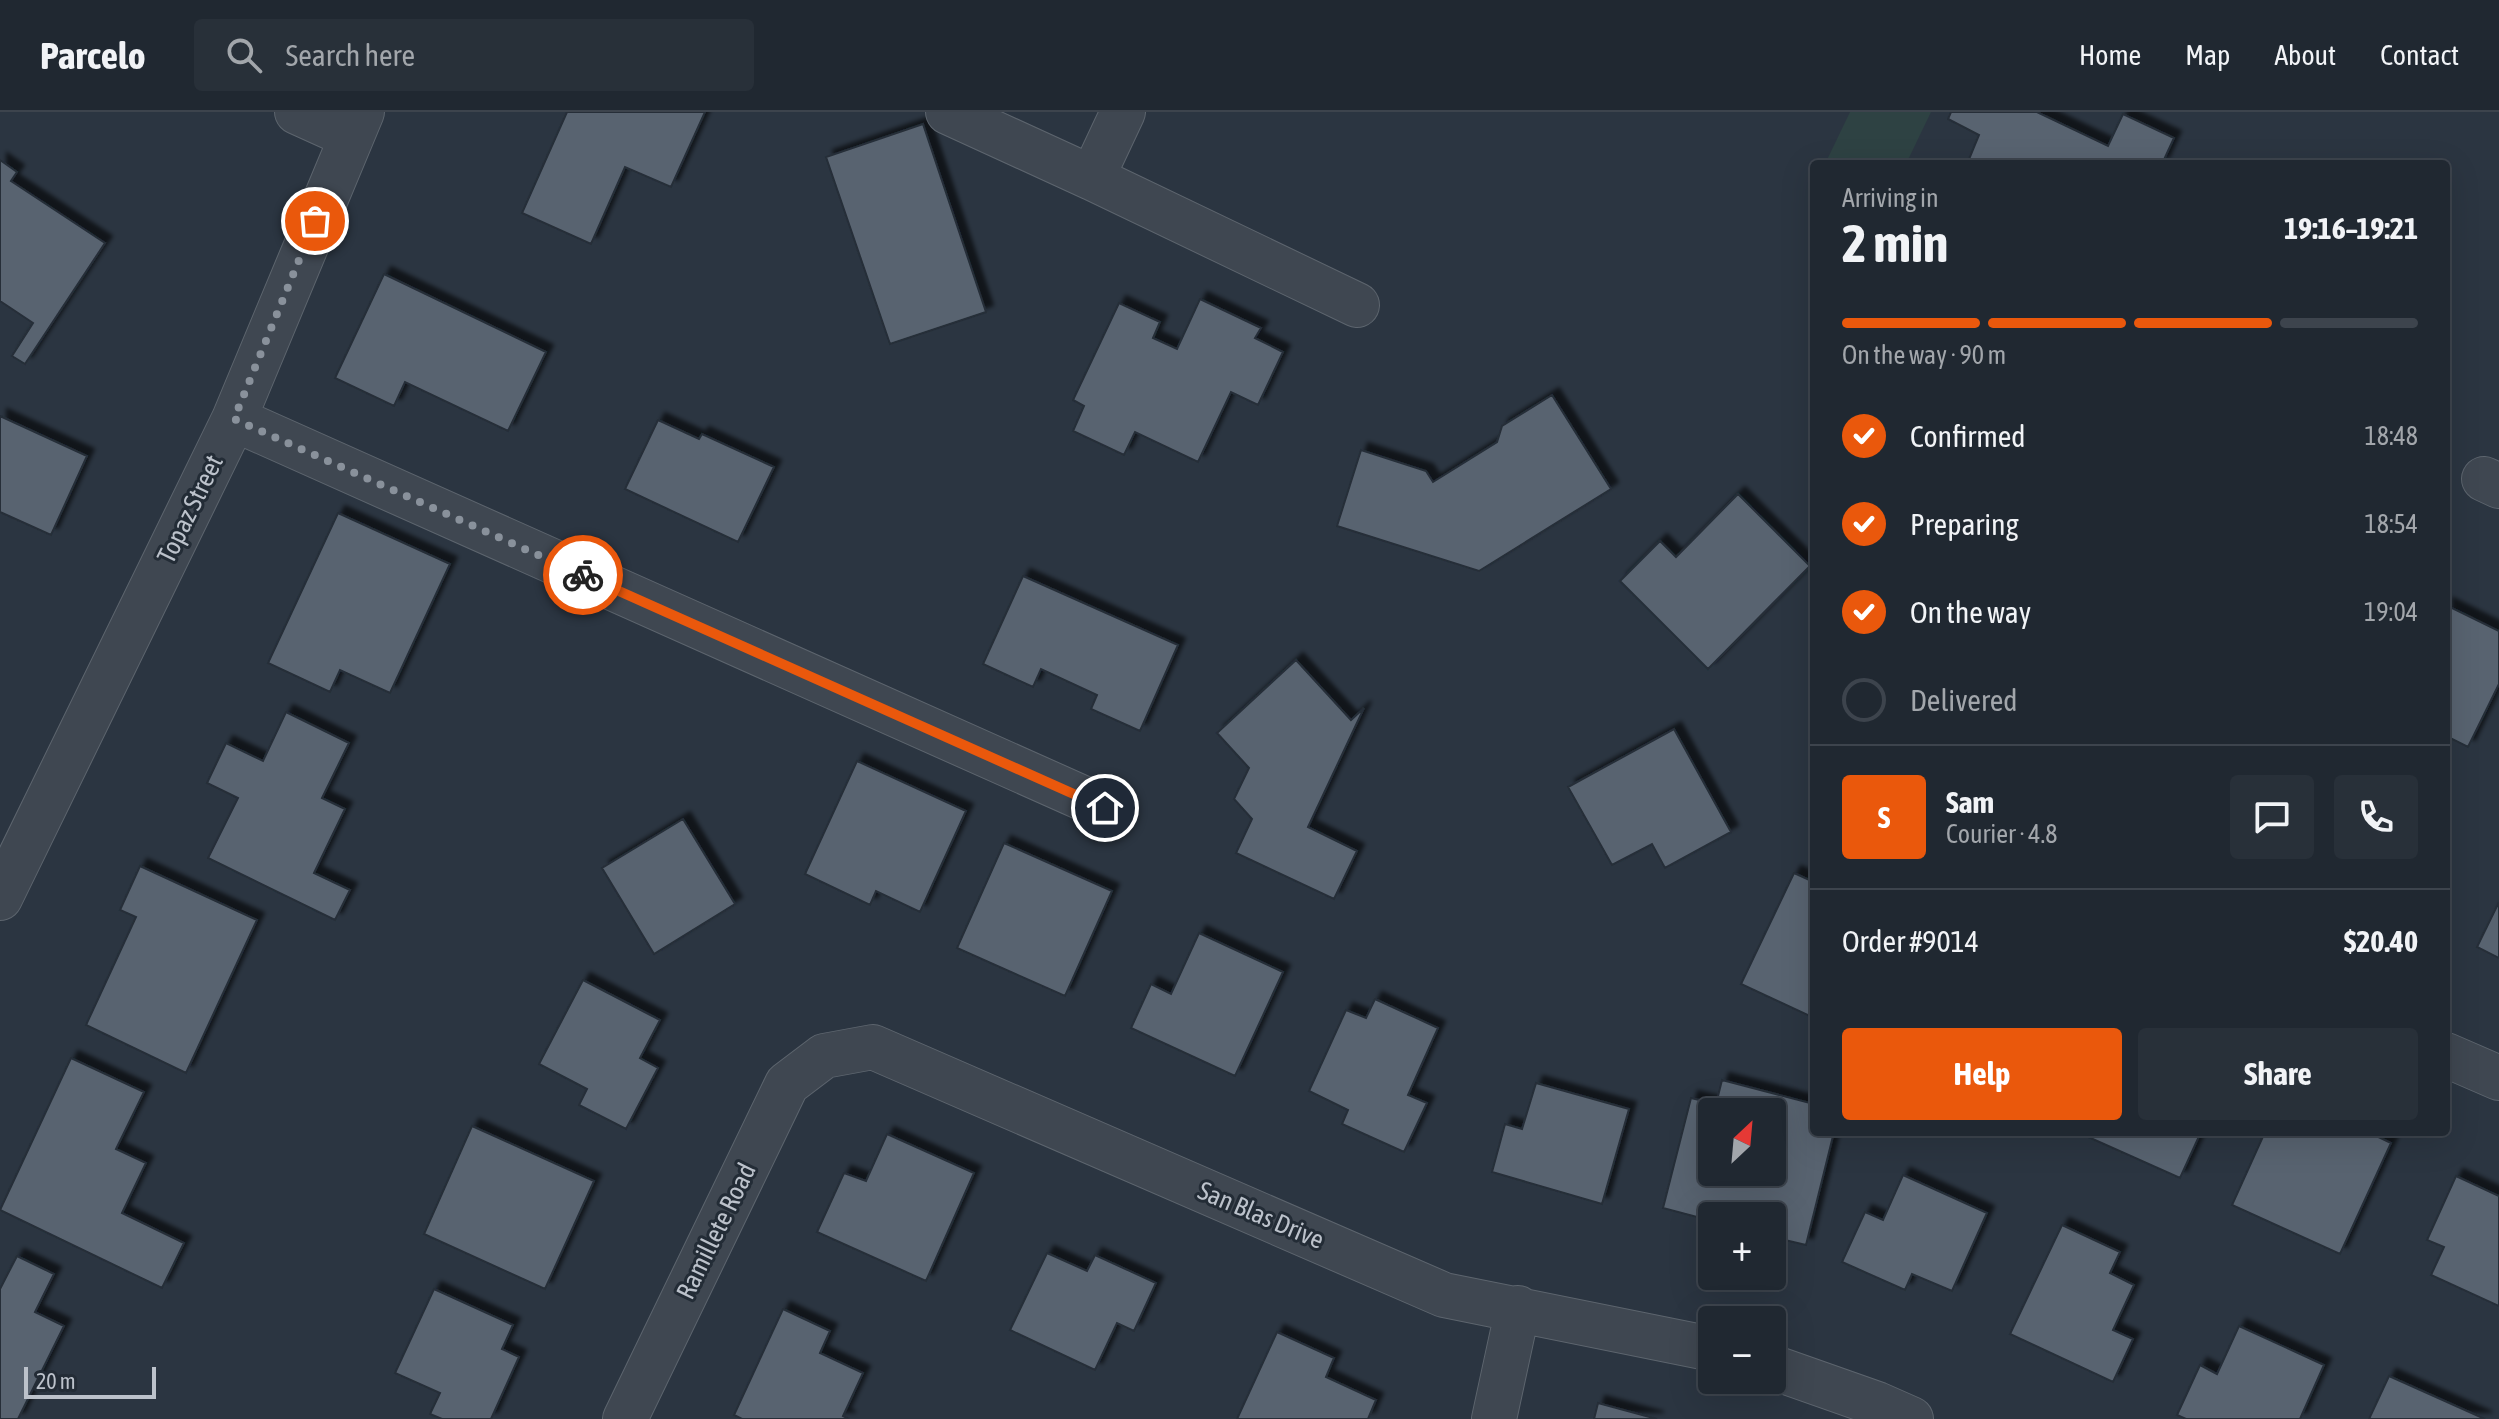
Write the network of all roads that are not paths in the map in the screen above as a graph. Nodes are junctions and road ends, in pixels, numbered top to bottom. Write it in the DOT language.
graph roads {
  1 [pos="297,112"];
  2 [pos="948,112"];
  3 [pos="1123,112"];
  4 [pos="356,124"];
  5 [pos="1092,178"];
  6 [pos="1357,305"];
  7 [pos="234,419"];
  8 [pos="1105,808"];
  9 [pos="0,898"];
  10 [pos="824,1056"];
  11 [pos="2450,1057"];
  12 [pos="2499,1078"];
  13 [pos="1518,1308"];
  14 [pos="1698,1346"];
  15 [pos="1786,1372"];
  16 [pos="625,1419"];
  17 [pos="1494,1419"];
  18 [pos="1911,1419"];
  1 -- 4 [label="street"];
  2 -- 5 [label="street"];
  3 -- 5 [label="street"];
  4 -- 7 [label="street, Topaz Street"];
  5 -- 6 [label="street"];
  7 -- 8 [label="street"];
  7 -- 9 [label="street, Topaz Street"];
  10 -- 13 [label="street, San Blas Drive"];
  10 -- 16 [label="street, Ramillete Road"];
  11 -- 12 [label="street"];
  13 -- 14 [label="street, San Blas Drive"];
  13 -- 17 [label="street"];
  15 -- 18 [label="street"];
}
